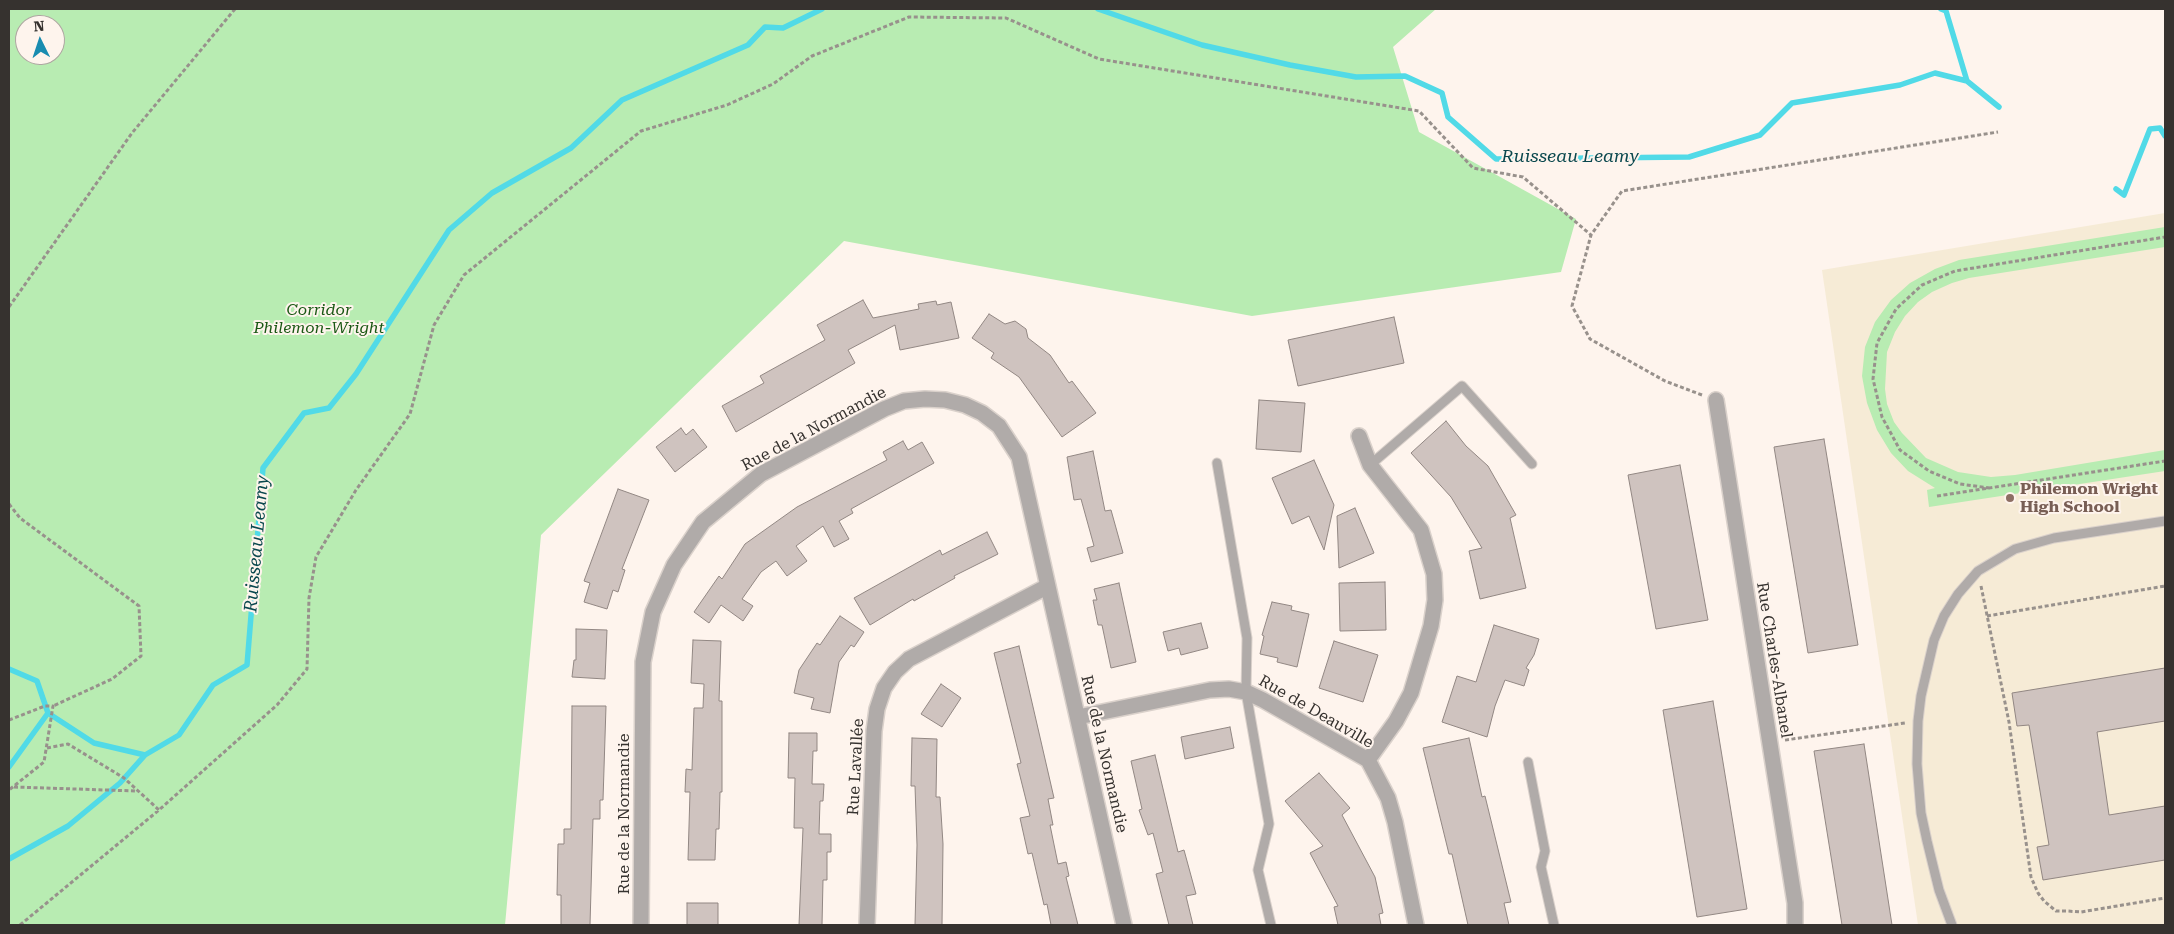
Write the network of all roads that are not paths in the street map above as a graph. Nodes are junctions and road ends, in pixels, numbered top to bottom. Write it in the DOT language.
graph roads {
  1 [pos="1716,400"];
  2 [pos="1359,436"];
  3 [pos="1217,462"];
  4 [pos="1532,464"];
  5 [pos="1370,465"];
  6 [pos="2165,521"];
  7 [pos="1048,586"];
  8 [pos="1246,692"];
  9 [pos="1078,717"];
  10 [pos="1368,760"];
  11 [pos="1528,762"];
  12 [pos="641,925"];
  13 [pos="867,925"];
  14 [pos="1124,925"];
  15 [pos="1272,925"];
  16 [pos="1416,925"];
  17 [pos="1554,925"];
  18 [pos="1795,925"];
  19 [pos="1952,925"];
  1 -- 18 [label="street, Rue Charles-Albanel"];
  2 -- 5 [label="street"];
  3 -- 8 [label="lane"];
  4 -- 5 [label="lane"];
  5 -- 10 [label="street"];
  6 -- 19 [label="lane"];
  7 -- 9 [label="street, Rue de la Normandie"];
  7 -- 12 [label="street, Rue de la Normandie"];
  7 -- 13 [label="street, Rue Lavallée"];
  8 -- 9 [label="street, Rue de Deauville"];
  8 -- 10 [label="street, Rue de Deauville"];
  8 -- 15 [label="lane"];
  9 -- 14 [label="street, Rue de la Normandie"];
  10 -- 16 [label="street, Rue de Deauville"];
  11 -- 17 [label="lane"];
}
